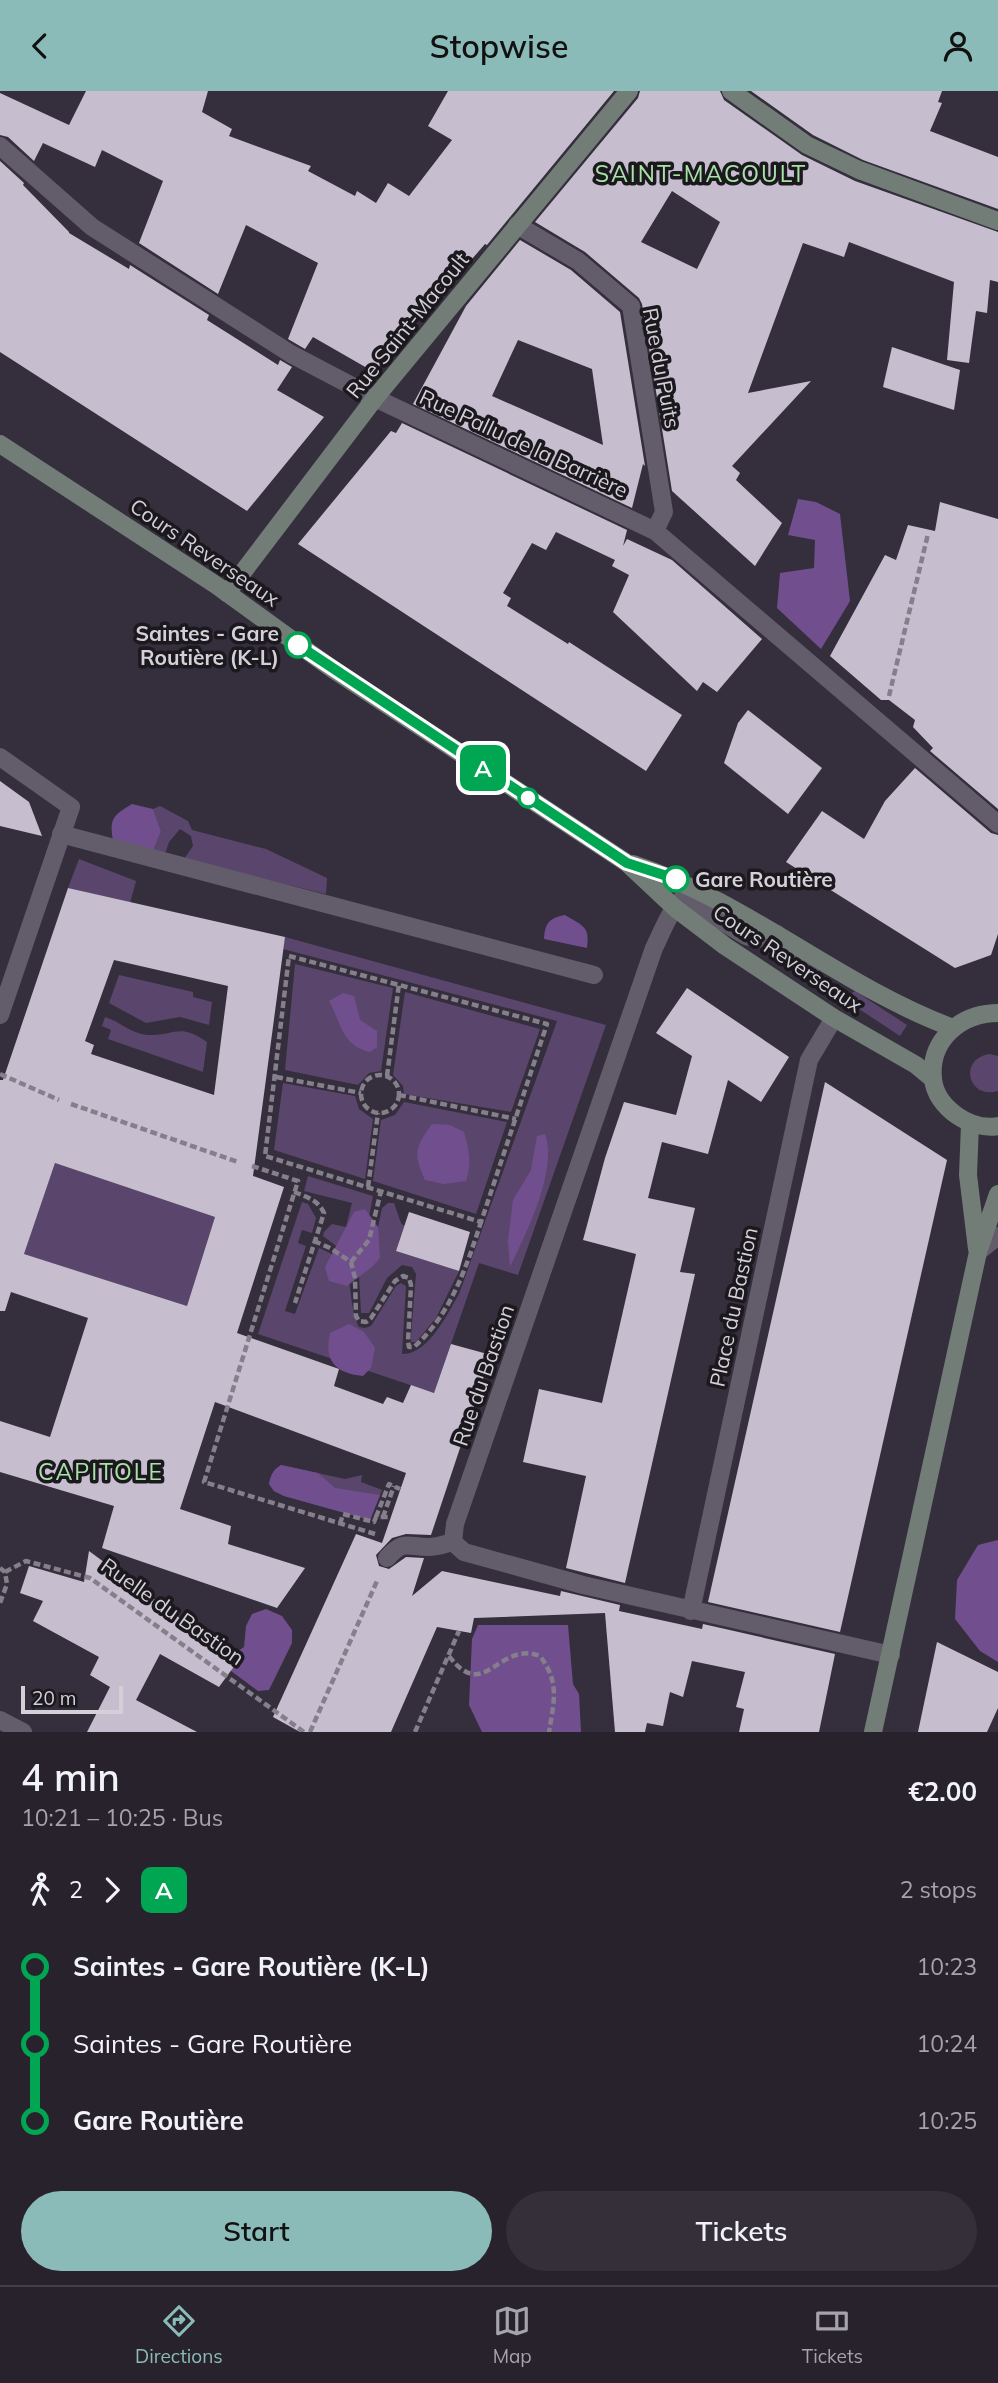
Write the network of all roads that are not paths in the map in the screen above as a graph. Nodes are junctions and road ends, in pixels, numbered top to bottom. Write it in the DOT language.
graph roads {
  1 [pos="629,91"];
  2 [pos="731,91"];
  3 [pos="0,146"];
  4 [pos="998,221"];
  5 [pos="517,225"];
  6 [pos="375,398"];
  7 [pos="0,444"];
  8 [pos="655,531"];
  9 [pos="227,593"];
  10 [pos="0,757"];
  11 [pos="998,824"];
  12 [pos="61,834"];
  13 [pos="627,863"];
  14 [pos="675,908"];
  15 [pos="777,934"];
  16 [pos="594,975"];
  17 [pos="998,1013"];
  18 [pos="0,1015"];
  19 [pos="834,1018"];
  20 [pos="953,1028"];
  21 [pos="933,1079"];
  22 [pos="970,1123"];
  23 [pos="998,1126"];
  24 [pos="998,1194"];
  25 [pos="998,1236"];
  26 [pos="978,1252"];
  27 [pos="453,1542"];
  28 [pos="387,1558"];
  29 [pos="691,1611"];
  30 [pos="891,1655"];
  31 [pos="0,1720"];
  32 [pos="23,1732"];
  33 [pos="873,1732"];
  1 -- 5 [label="main road, Rue Saint-Macoult"];
  2 -- 4 [label="main road"];
  3 -- 6 [label="street, Rue Pallu de la Barrière"];
  5 -- 6 [label="main road, Rue Saint-Macoult"];
  5 -- 8 [label="street, Rue du Puits"];
  6 -- 8 [label="street, Rue Pallu de la Barrière"];
  6 -- 9 [label="main road, Rue Saint-Macoult"];
  7 -- 9 [label="main road, Cours Reverseaux"];
  8 -- 11 [label="street, Rue Pallu de la Barrière"];
  9 -- 13 [label="main road, Cours Reverseaux"];
  10 -- 12 [label="street"];
  12 -- 16 [label="street"];
  12 -- 18 [label="street"];
  13 -- 14 [label="main road, Cours Reverseaux"];
  13 -- 15 [label="main road, Cours Reverseaux"];
  14 -- 15 [label="street"];
  14 -- 19 [label="main road, Cours Reverseaux"];
  14 -- 27 [label="street, Rue du Bastion"];
  15 -- 20 [label="main road, Cours Reverseaux"];
  17 -- 20 [label="main road"];
  19 -- 21 [label="main road, Cours Reverseaux"];
  19 -- 29 [label="street, Place du Bastion"];
  20 -- 21 [label="main road"];
  21 -- 22 [label="main road"];
  22 -- 23 [label="main road"];
  22 -- 26 [label="main road"];
  24 -- 26 [label="main road"];
  25 -- 26 [label="street"];
  26 -- 30 [label="main road"];
  27 -- 28 [label="street"];
  27 -- 29 [label="street"];
  29 -- 30 [label="street"];
  30 -- 33 [label="main road"];
  31 -- 32 [label="street"];
}
